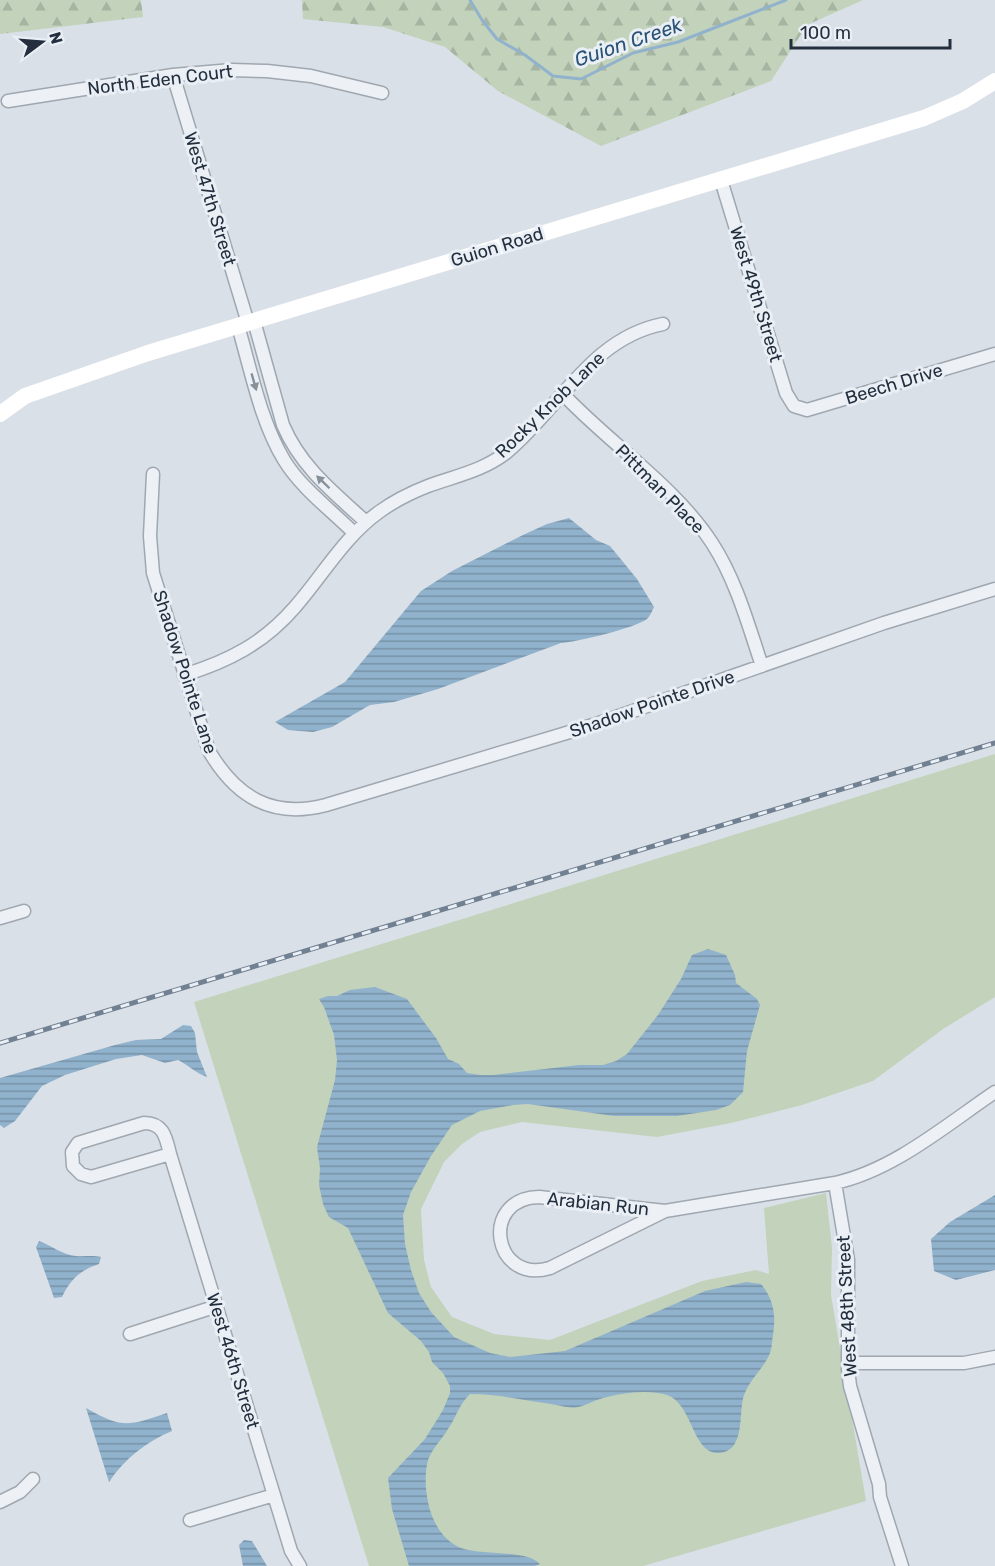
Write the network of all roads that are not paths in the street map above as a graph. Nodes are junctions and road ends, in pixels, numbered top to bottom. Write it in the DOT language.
graph roads {
  1 [pos="173,75"];
  2 [pos="995,81"];
  3 [pos="382,93"];
  4 [pos="8,101"];
  5 [pos="721,180"];
  6 [pos="246,323"];
  7 [pos="663,324"];
  8 [pos="995,354"];
  9 [pos="563,394"];
  10 [pos="794,406"];
  11 [pos="0,414"];
  12 [pos="153,474"];
  13 [pos="366,522"];
  14 [pos="354,533"];
  15 [pos="995,589"];
  16 [pos="762,666"];
  17 [pos="184,675"];
  18 [pos="307,809"];
  19 [pos="24,911"];
  20 [pos="0,918"];
  21 [pos="995,1092"];
  22 [pos="170,1154"];
  23 [pos="835,1183"];
  24 [pos="665,1211"];
  25 [pos="217,1306"];
  26 [pos="130,1334"];
  27 [pos="995,1357"];
  28 [pos="848,1363"];
  29 [pos="33,1479"];
  30 [pos="274,1495"];
  31 [pos="0,1502"];
  32 [pos="190,1520"];
  33 [pos="300,1566"];
  34 [pos="902,1566"];
  1 -- 3 [label="street, North Eden Court"];
  1 -- 4 [label="street, North Eden Court"];
  1 -- 6 [label="street, West 47th Street"];
  2 -- 5 [label="street, Guion Road"];
  5 -- 6 [label="street, Guion Road"];
  5 -- 10 [label="street, West 49th Street"];
  6 -- 11 [label="street, Guion Road"];
  13 -- 6 [label="street, West 47th Street, one-way"];
  6 -- 14 [label="street, West 47th Street, one-way"];
  7 -- 9 [label="street, Rocky Knob Lane"];
  8 -- 10 [label="street, Beech Drive"];
  9 -- 13 [label="street, Rocky Knob Lane"];
  9 -- 16 [label="street, Pittman Place"];
  12 -- 17 [label="street, Shadow Pointe Lane"];
  13 -- 14 [label="street, Rocky Knob Lane"];
  14 -- 17 [label="street, Rocky Knob Lane"];
  15 -- 16 [label="street, Shadow Pointe Drive"];
  16 -- 18 [label="street, Shadow Pointe Drive"];
  17 -- 18 [label="street, Shadow Pointe Lane"];
  19 -- 20 [label="street"];
  21 -- 23 [label="street, Arabian Run"];
  22 -- 22 [label="street, West 46th Street"];
  22 -- 25 [label="street, West 46th Street"];
  23 -- 24 [label="street, Arabian Run"];
  23 -- 28 [label="street, West 48th Street"];
  24 -- 24 [label="street, Arabian Run"];
  25 -- 26 [label="street"];
  25 -- 30 [label="street, West 46th Street"];
  27 -- 28 [label="street"];
  28 -- 34 [label="street, West 48th Street"];
  29 -- 31 [label="street"];
  30 -- 32 [label="street"];
  30 -- 33 [label="street, West 46th Street"];
}
